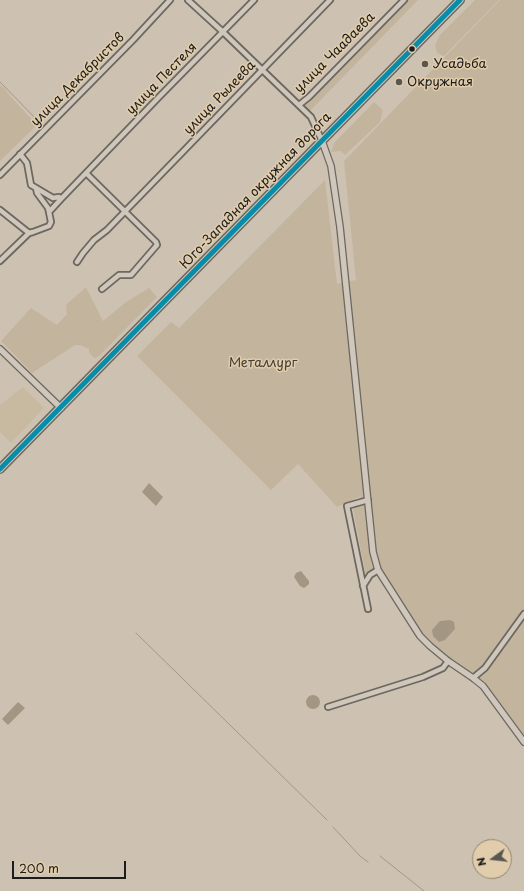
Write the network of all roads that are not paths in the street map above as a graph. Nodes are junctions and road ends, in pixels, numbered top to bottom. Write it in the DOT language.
graph roads {
  1 [pos="170,0"];
  2 [pos="188,0"];
  3 [pos="254,0"];
  4 [pos="330,0"];
  5 [pos="404,0"];
  6 [pos="458,1"];
  7 [pos="223,32"];
  8 [pos="262,70"];
  9 [pos="299,105"];
  10 [pos="322,141"];
  11 [pos="20,154"];
  12 [pos="86,173"];
  13 [pos="0,175"];
  14 [pos="36,188"];
  15 [pos="61,199"];
  16 [pos="0,210"];
  17 [pos="124,211"];
  18 [pos="49,212"];
  19 [pos="29,232"];
  20 [pos="0,261"];
  21 [pos="77,262"];
  22 [pos="102,289"];
  23 [pos="0,349"];
  24 [pos="61,408"];
  25 [pos="0,469"];
  26 [pos="368,500"];
  27 [pos="378,570"];
  28 [pos="363,586"];
  29 [pos="368,609"];
  30 [pos="524,614"];
  31 [pos="448,661"];
  32 [pos="473,678"];
  33 [pos="328,707"];
  34 [pos="524,742"];
  1 -- 11 [label="street, улица Декабристов"];
  2 -- 7 [label="street"];
  3 -- 7 [label="street, улица Пестеля"];
  4 -- 8 [label="street, улица Рылеева"];
  5 -- 9 [label="street, улица Чаадаева"];
  6 -- 10 [label="highway, Юго-Западная окружная дорога"];
  7 -- 8 [label="street"];
  7 -- 12 [label="street, улица Пестеля"];
  8 -- 9 [label="street"];
  8 -- 17 [label="street, улица Рылеева"];
  9 -- 10 [label="street"];
  10 -- 24 [label="highway, Юго-Западная окружная дорога"];
  10 -- 26 [label="street"];
  11 -- 13 [label="street, улица Декабристов"];
  11 -- 14 [label="street"];
  12 -- 15 [label="street, улица Пестеля"];
  12 -- 17 [label="street"];
  14 -- 15 [label="street"];
  14 -- 18 [label="street"];
  15 -- 18 [label="street, улица Пестеля"];
  16 -- 19 [label="street"];
  17 -- 21 [label="street, улица Рылеева"];
  17 -- 22 [label="street"];
  18 -- 19 [label="street"];
  19 -- 20 [label="street"];
  23 -- 24 [label="street"];
  24 -- 25 [label="highway"];
  26 -- 27 [label="street"];
  26 -- 28 [label="street"];
  27 -- 28 [label="street"];
  27 -- 31 [label="street"];
  28 -- 29 [label="street"];
  30 -- 32 [label="street"];
  31 -- 32 [label="street"];
  31 -- 33 [label="street"];
  32 -- 34 [label="street"];
}
